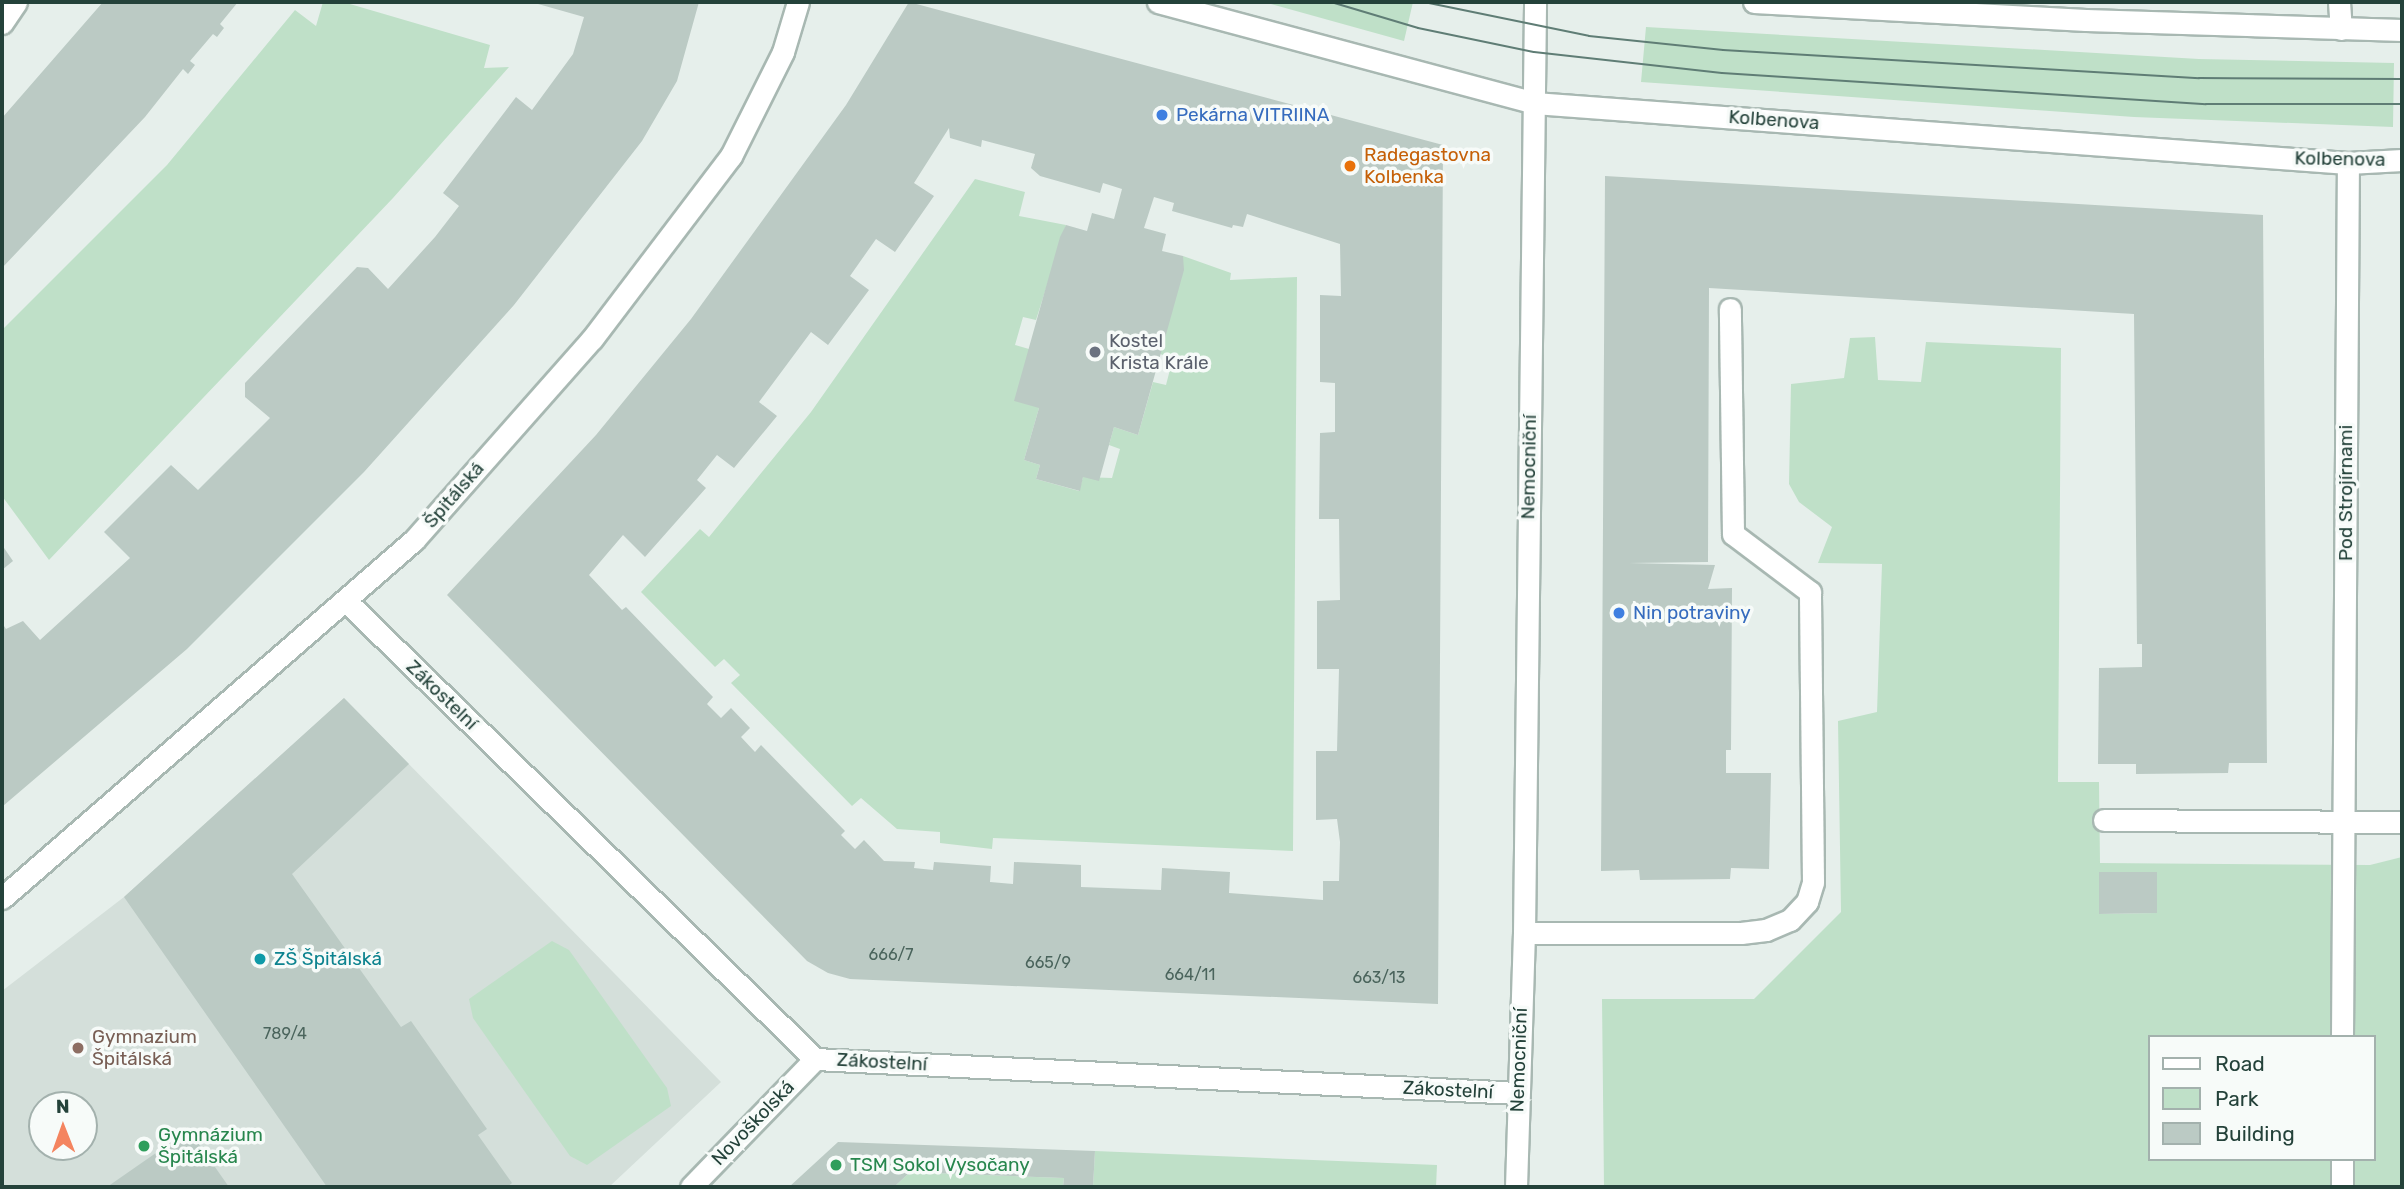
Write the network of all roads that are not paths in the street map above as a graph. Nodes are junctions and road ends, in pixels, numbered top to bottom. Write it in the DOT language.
graph roads {
  1 [pos="16,2"];
  2 [pos="798,2"];
  3 [pos="1158,2"];
  4 [pos="1535,2"];
  5 [pos="1754,2"];
  6 [pos="2339,2"];
  7 [pos="2,23"];
  8 [pos="2341,29"];
  9 [pos="2402,30"];
  10 [pos="1534,103"];
  11 [pos="2402,160"];
  12 [pos="2348,163"];
  13 [pos="1730,309"];
  14 [pos="347,601"];
  15 [pos="2104,820"];
  16 [pos="2343,822"];
  17 [pos="2402,822"];
  18 [pos="2,898"];
  19 [pos="1524,933"];
  20 [pos="2342,1035"];
  21 [pos="815,1059"];
  22 [pos="1518,1093"];
  23 [pos="2342,1161"];
  24 [pos="691,1187"];
  25 [pos="1516,1187"];
  26 [pos="2342,1187"];
  1 -- 7 [label="street"];
  2 -- 14 [label="street, Špitálská"];
  3 -- 10 [label="street, Kolbenova"];
  4 -- 10 [label="street, Nemocniční"];
  5 -- 8 [label="street"];
  6 -- 8 [label="street"];
  8 -- 9 [label="street"];
  10 -- 12 [label="street, Kolbenova"];
  10 -- 19 [label="street, Nemocniční"];
  11 -- 12 [label="street, Kolbenova"];
  12 -- 16 [label="street, Pod Strojírnami"];
  13 -- 19 [label="street"];
  14 -- 18 [label="street, Špitálská"];
  14 -- 21 [label="street, Zákostelní"];
  15 -- 16 [label="street"];
  16 -- 17 [label="street"];
  16 -- 20 [label="street, Pod Strojírnami"];
  19 -- 22 [label="street, Nemocniční"];
  21 -- 22 [label="street, Zákostelní"];
  21 -- 24 [label="street, Novoškolská"];
  22 -- 25 [label="street, Nemocniční"];
  23 -- 26 [label="street"];
}
